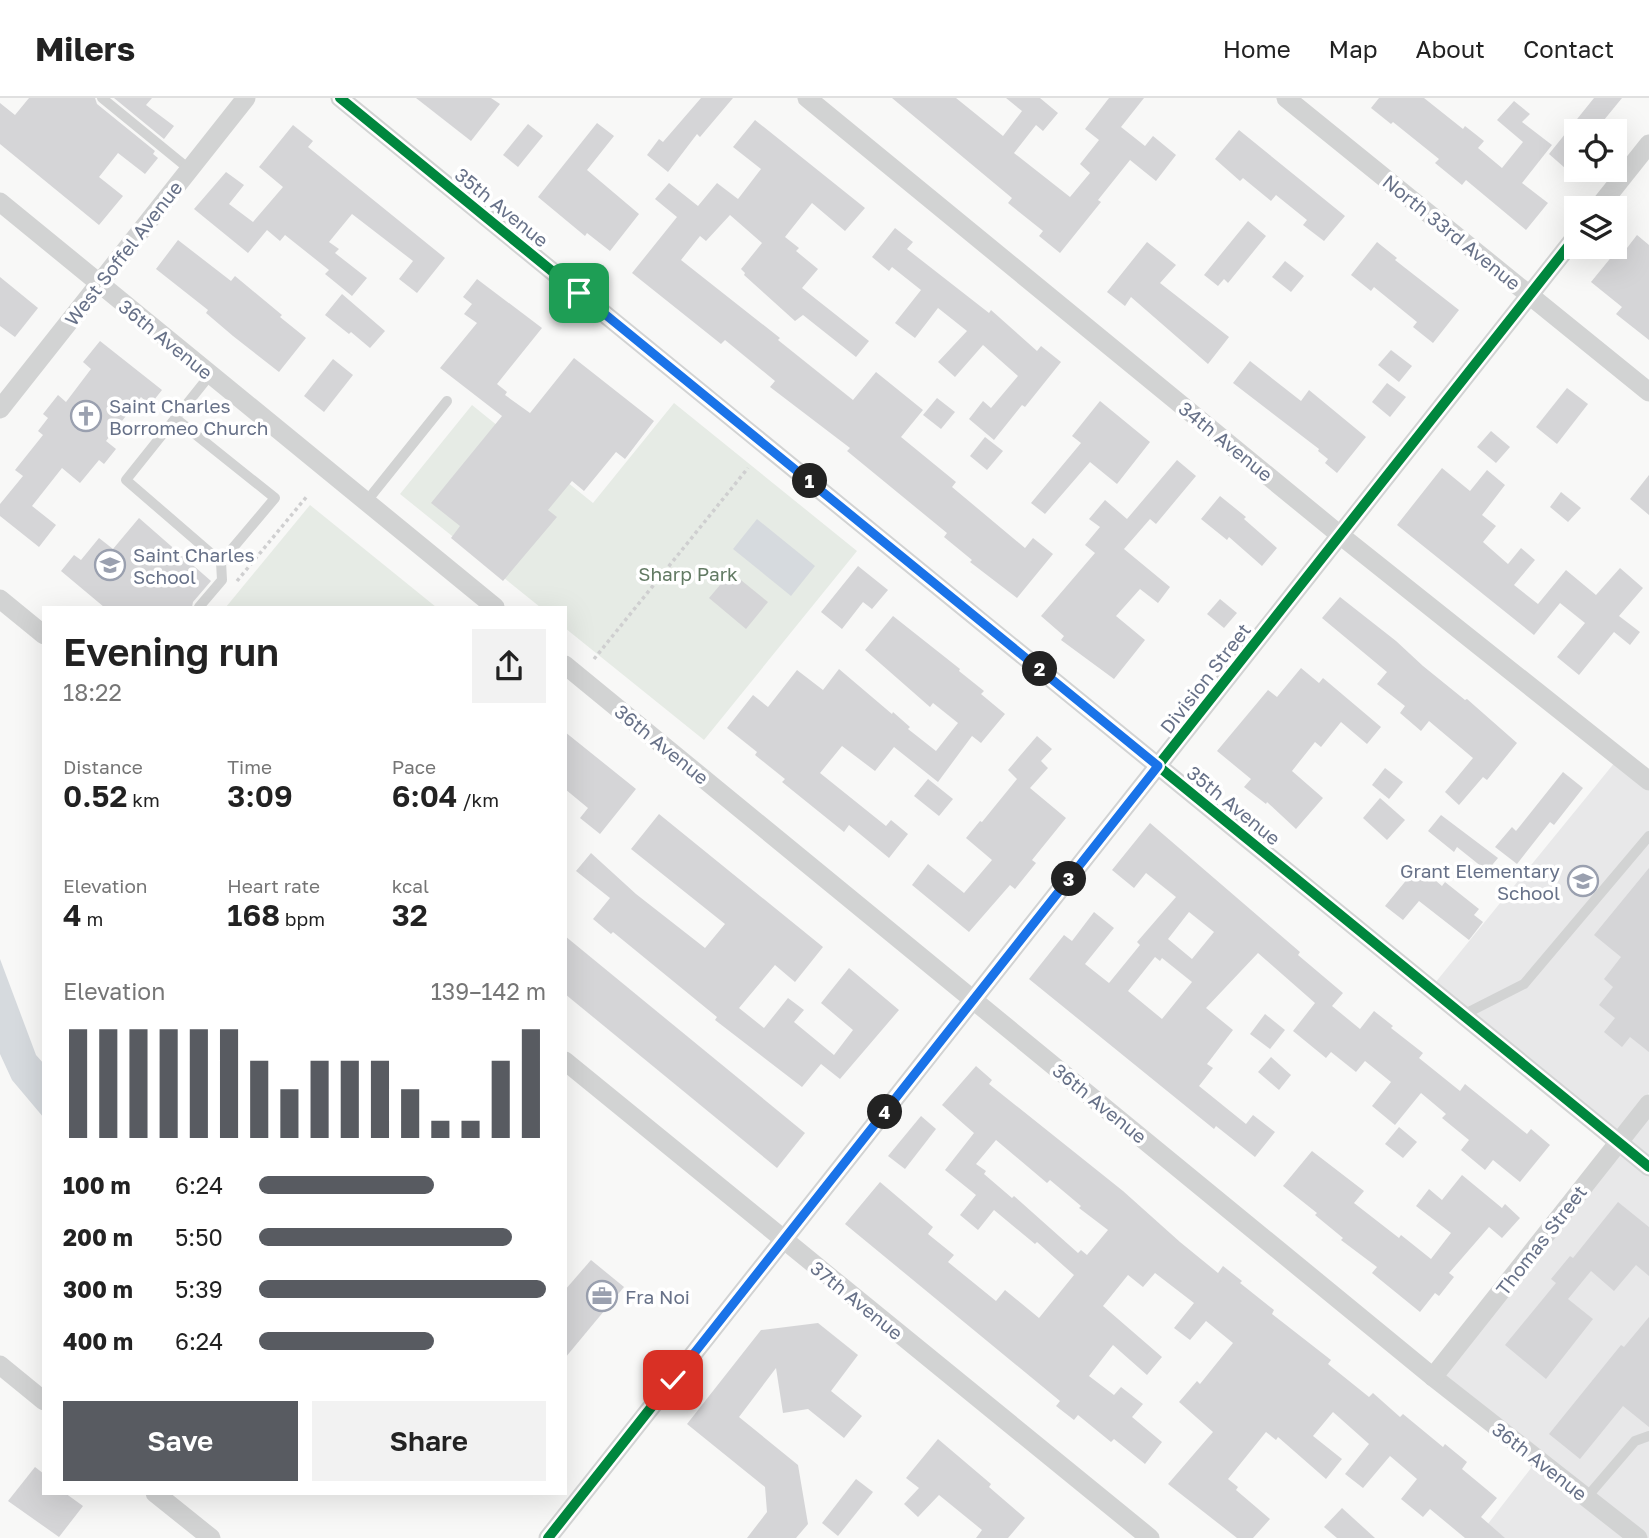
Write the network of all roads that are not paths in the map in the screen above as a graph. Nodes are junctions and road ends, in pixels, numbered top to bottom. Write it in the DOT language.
graph roads {
  1 [pos="102,98"];
  2 [pos="246,98"];
  3 [pos="341,98"];
  4 [pos="807,98"];
  5 [pos="1286,98"];
  6 [pos="1649,144"];
  7 [pos="189,169"];
  8 [pos="1608,196"];
  9 [pos="0,202"];
  10 [pos="1564,252"];
  11 [pos="99,284"];
  12 [pos="1530,295"];
  13 [pos="210,375"];
  14 [pos="1649,393"];
  15 [pos="447,401"];
  16 [pos="1,407"];
  17 [pos="175,418"];
  18 [pos="366,502"];
  19 [pos="1340,535"];
  20 [pos="221,562"];
  21 [pos="0,599"];
  22 [pos="200,606"];
  23 [pos="494,606"];
  24 [pos="42,633"];
  25 [pos="567,667"];
  26 [pos="1158,766"];
  27 [pos="1649,780"];
  28 [pos="1649,835"];
  29 [pos="974,999"];
  30 [pos="1463,1015"];
  31 [pos="567,1064"];
  32 [pos="1649,1104"];
  33 [pos="1618,1142"];
  34 [pos="1649,1167"];
  35 [pos="783,1240"];
  36 [pos="0,1365"];
  37 [pos="1433,1377"];
  38 [pos="42,1399"];
  39 [pos="1649,1436"];
  40 [pos="157,1495"];
  41 [pos="1587,1497"];
  42 [pos="211,1538"];
  43 [pos="548,1538"];
  44 [pos="1150,1538"];
  45 [pos="1638,1538"];
  1 -- 7 [label="lane"];
  2 -- 7 [label="street, West Soffel Avenue"];
  3 -- 26 [label="street, 35th Avenue"];
  4 -- 19 [label="street, 34th Avenue"];
  5 -- 12 [label="street, North 33rd Avenue"];
  6 -- 8 [label="street"];
  7 -- 11 [label="street, West Soffel Avenue"];
  9 -- 11 [label="street, 36th Avenue"];
  10 -- 12 [label="street, Division Street"];
  11 -- 13 [label="street, 36th Avenue"];
  11 -- 16 [label="street, West Soffel Avenue"];
  12 -- 14 [label="street, North 33rd Avenue"];
  12 -- 19 [label="street, Division Street"];
  13 -- 17 [label="lane"];
  13 -- 18 [label="street, 36th Avenue"];
  15 -- 18 [label="lane"];
  17 -- 20 [label="lane"];
  17 -- 20 [label="lane"];
  18 -- 23 [label="street, 36th Avenue"];
  19 -- 26 [label="street, Division Street"];
  19 -- 27 [label="street, 34th Avenue"];
  20 -- 22 [label="lane"];
  21 -- 24 [label="street"];
  25 -- 29 [label="street, 36th Avenue"];
  26 -- 29 [label="street, Division Street"];
  26 -- 30 [label="street, 35th Avenue"];
  28 -- 30 [label="lane"];
  29 -- 35 [label="street, Division Street"];
  29 -- 37 [label="street, 36th Avenue"];
  30 -- 33 [label="street, 35th Avenue"];
  31 -- 35 [label="street, 37th Avenue"];
  32 -- 33 [label="street, Thomas Street"];
  33 -- 34 [label="street, 35th Avenue"];
  33 -- 37 [label="street, Thomas Street"];
  35 -- 43 [label="street, Division Street"];
  35 -- 44 [label="street, 37th Avenue"];
  36 -- 38 [label="street"];
  37 -- 41 [label="street, 36th Avenue"];
  39 -- 41 [label="lane"];
  40 -- 42 [label="street"];
  41 -- 45 [label="street, 36th Avenue"];
}
